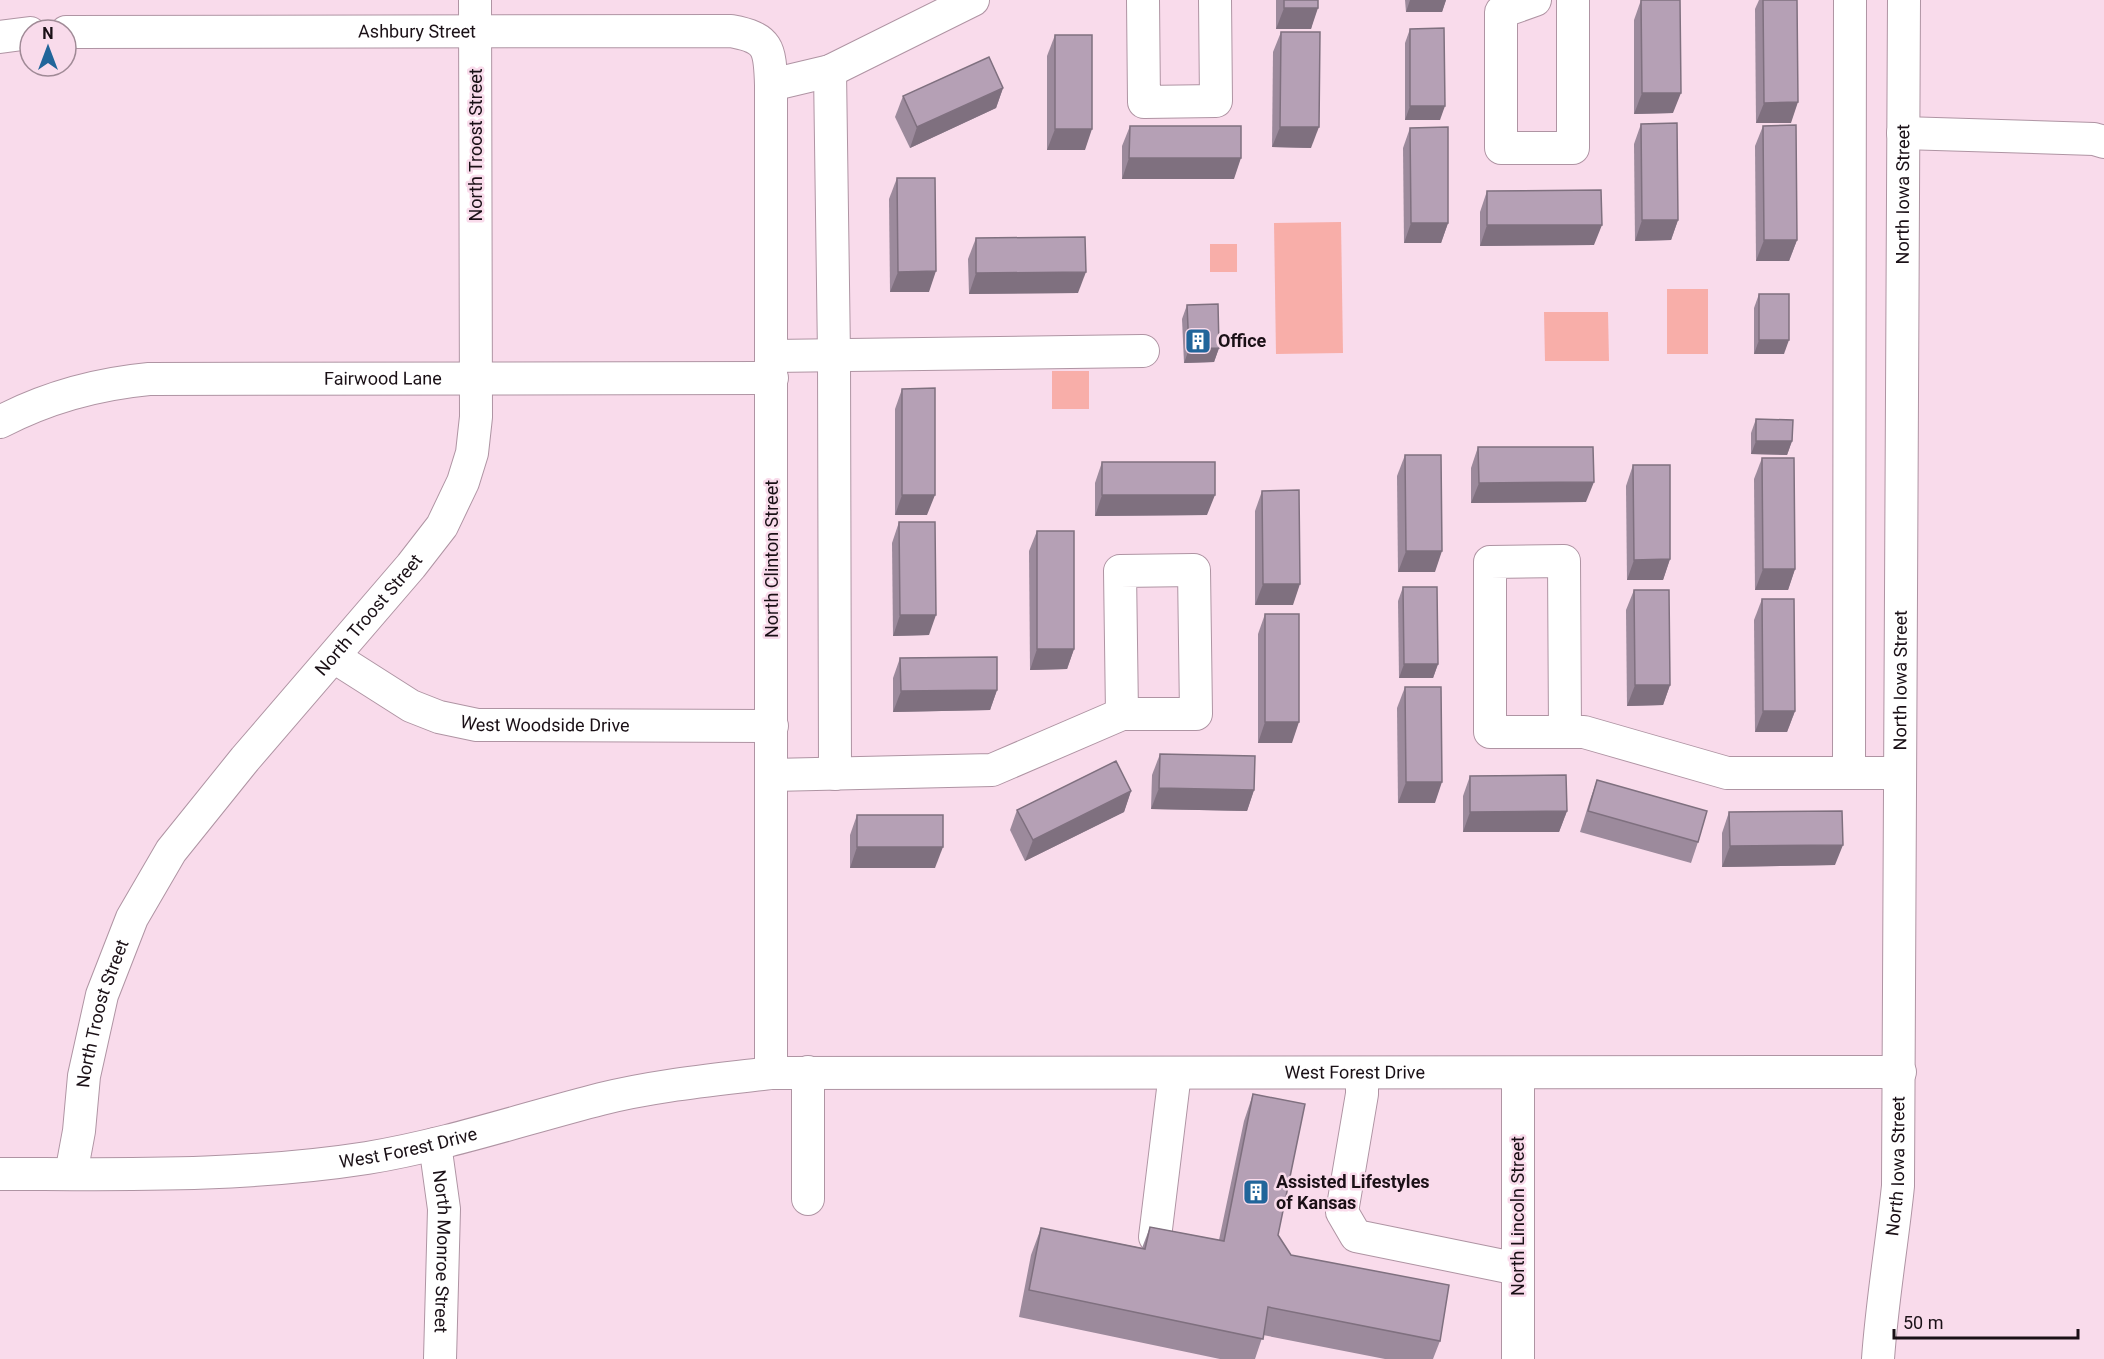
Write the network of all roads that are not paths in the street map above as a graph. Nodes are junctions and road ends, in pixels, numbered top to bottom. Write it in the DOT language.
graph roads {
  1 [pos="476,0"];
  2 [pos="972,0"];
  3 [pos="1143,0"];
  4 [pos="1215,0"];
  5 [pos="1535,0"];
  6 [pos="1573,0"];
  7 [pos="1850,0"];
  8 [pos="1905,0"];
  9 [pos="78,32"];
  10 [pos="476,32"];
  11 [pos="18,35"];
  12 [pos="0,37"];
  13 [pos="765,45"];
  14 [pos="830,71"];
  15 [pos="771,85"];
  16 [pos="1904,133"];
  17 [pos="2104,142"];
  18 [pos="1143,351"];
  19 [pos="834,355"];
  20 [pos="772,367"];
  21 [pos="476,379"];
  22 [pos="0,422"];
  23 [pos="334,657"];
  24 [pos="1122,714"];
  25 [pos="772,726"];
  26 [pos="1565,732"];
  27 [pos="1849,773"];
  28 [pos="1900,773"];
  29 [pos="835,774"];
  30 [pos="772,775"];
  31 [pos="808,1072"];
  32 [pos="1900,1072"];
  33 [pos="771,1073"];
  34 [pos="1175,1073"];
  35 [pos="1362,1073"];
  36 [pos="1518,1073"];
  37 [pos="435,1144"];
  38 [pos="0,1174"];
  39 [pos="71,1174"];
  40 [pos="808,1199"];
  41 [pos="1155,1237"];
  42 [pos="1518,1269"];
  43 [pos="440,1359"];
  44 [pos="1518,1359"];
  45 [pos="1878,1359"];
  1 -- 10 [label="street, North Troost Street"];
  2 -- 14 [label="street"];
  3 -- 4 [label="street"];
  5 -- 6 [label="street"];
  7 -- 27 [label="street"];
  8 -- 16 [label="street, North Iowa Street"];
  9 -- 10 [label="street, Ashbury Street"];
  10 -- 13 [label="street, Ashbury Street"];
  10 -- 21 [label="street, North Troost Street"];
  11 -- 12 [label="street"];
  13 -- 15 [label="street, North Clinton Street"];
  14 -- 15 [label="street"];
  14 -- 19 [label="street"];
  15 -- 20 [label="street, North Clinton Street"];
  16 -- 17 [label="street"];
  16 -- 28 [label="street, North Iowa Street"];
  18 -- 19 [label="street, Fairwood Lane"];
  19 -- 20 [label="street, Fairwood Lane"];
  19 -- 29 [label="street"];
  20 -- 21 [label="street, Fairwood Lane"];
  20 -- 25 [label="street, North Clinton Street"];
  21 -- 22 [label="street, Fairwood Lane"];
  21 -- 23 [label="street, North Troost Street"];
  23 -- 25 [label="street, West Woodside Drive"];
  23 -- 39 [label="street, North Troost Street"];
  24 -- 24 [label="street"];
  24 -- 29 [label="street"];
  25 -- 30 [label="street, North Clinton Street"];
  26 -- 26 [label="street"];
  26 -- 27 [label="street"];
  27 -- 28 [label="street"];
  28 -- 32 [label="street, North Iowa Street"];
  29 -- 30 [label="street"];
  30 -- 33 [label="street, North Clinton Street"];
  31 -- 33 [label="street, West Forest Drive"];
  31 -- 34 [label="street, West Forest Drive"];
  31 -- 40 [label="street"];
  32 -- 36 [label="street, West Forest Drive"];
  32 -- 45 [label="street, North Iowa Street"];
  33 -- 37 [label="street, West Forest Drive"];
  34 -- 35 [label="street, West Forest Drive"];
  34 -- 41 [label="street"];
  35 -- 36 [label="street, West Forest Drive"];
  35 -- 42 [label="street"];
  36 -- 42 [label="street, North Lincoln Street"];
  37 -- 39 [label="street, West Forest Drive"];
  37 -- 43 [label="street, North Monroe Street"];
  38 -- 39 [label="street, West Forest Drive"];
  42 -- 44 [label="street, North Lincoln Street"];
}
